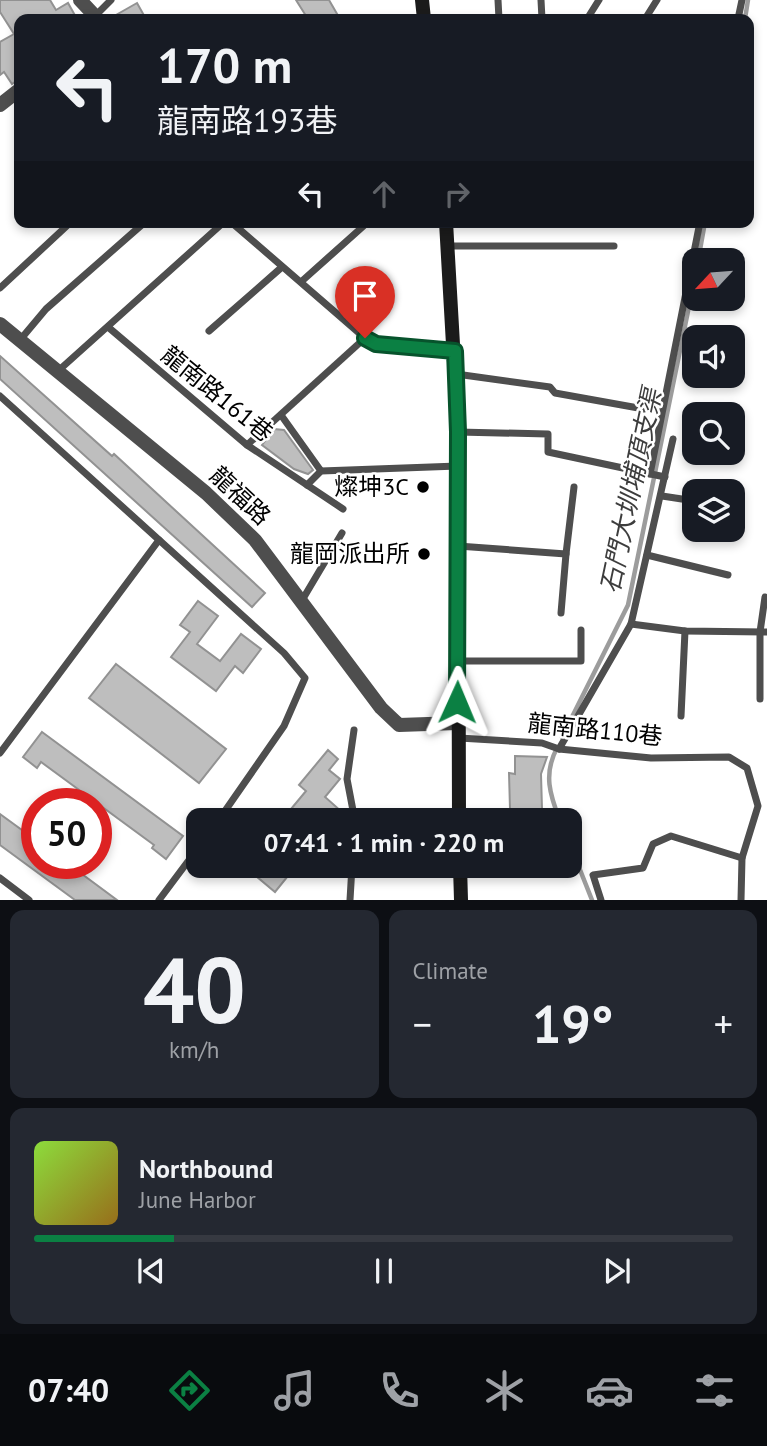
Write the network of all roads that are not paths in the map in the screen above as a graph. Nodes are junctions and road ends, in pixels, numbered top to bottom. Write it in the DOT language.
graph roads {
  1 [pos="80,0"];
  2 [pos="111,0"];
  3 [pos="92,14"];
  4 [pos="97,14"];
  5 [pos="65,228"];
  6 [pos="138,228"];
  7 [pos="217,228"];
  8 [pos="239,228"];
  9 [pos="361,228"];
  10 [pos="446,228"];
  11 [pos="699,228"];
  12 [pos="448,246"];
  13 [pos="614,246"];
  14 [pos="282,267"];
  15 [pos="302,281"];
  16 [pos="0,288"];
  17 [pos="0,324"];
  18 [pos="108,327"];
  19 [pos="209,331"];
  20 [pos="365,338"];
  21 [pos="20,341"];
  22 [pos="455,351"];
  23 [pos="58,372"];
  24 [pos="456,374"];
  25 [pos="0,396"];
  26 [pos="644,409"];
  27 [pos="281,415"];
  28 [pos="458,432"];
  29 [pos="673,439"];
  30 [pos="247,445"];
  31 [pos="458,466"];
  32 [pos="321,471"];
  33 [pos="650,474"];
  34 [pos="665,477"];
  35 [pos="307,485"];
  36 [pos="574,487"];
  37 [pos="662,496"];
  38 [pos="682,499"];
  39 [pos="343,509"];
  40 [pos="342,533"];
  41 [pos="159,540"];
  42 [pos="458,545"];
  43 [pos="566,554"];
  44 [pos="646,555"];
  45 [pos="728,575"];
  46 [pos="765,597"];
  47 [pos="301,602"];
  48 [pos="561,613"];
  49 [pos="631,624"];
  50 [pos="581,631"];
  51 [pos="685,631"];
  52 [pos="764,632"];
  53 [pos="458,661"];
  54 [pos="760,699"];
  55 [pos="681,716"];
  56 [pos="354,730"];
  57 [pos="457,730"];
  58 [pos="559,749"];
  59 [pos="0,753"];
  60 [pos="227,808"];
  61 [pos="353,808"];
  62 [pos="459,808"];
  63 [pos="742,858"];
  64 [pos="186,864"];
  65 [pos="0,878"];
  66 [pos="351,878"];
  67 [pos="460,878"];
  68 [pos="29,900"];
  69 [pos="159,900"];
  70 [pos="350,900"];
  71 [pos="461,900"];
  72 [pos="601,900"];
  73 [pos="741,900"];
  1 -- 3 [label="street"];
  2 -- 4 [label="lane"];
  5 -- 16 [label="lane"];
  6 -- 21 [label="lane"];
  7 -- 18 [label="lane"];
  8 -- 14 [label="lane"];
  9 -- 15 [label="lane"];
  10 -- 12 [label="main road"];
  11 -- 33 [label="lane"];
  12 -- 13 [label="lane"];
  12 -- 22 [label="main road"];
  14 -- 15 [label="lane"];
  14 -- 19 [label="lane"];
  15 -- 20 [label="lane"];
  17 -- 21 [label="street, 龍福路"];
  18 -- 23 [label="lane"];
  18 -- 30 [label="lane, 龍南路161巷"];
  20 -- 22 [label="lane"];
  20 -- 27 [label="lane"];
  21 -- 23 [label="street, 龍福路"];
  22 -- 24 [label="main road"];
  23 -- 47 [label="street, 龍福路"];
  24 -- 26 [label="lane"];
  24 -- 28 [label="main road"];
  25 -- 41 [label="lane"];
  27 -- 30 [label="lane"];
  27 -- 32 [label="lane"];
  28 -- 31 [label="main road"];
  28 -- 33 [label="lane"];
  29 -- 34 [label="lane"];
  30 -- 35 [label="lane, 龍南路161巷"];
  31 -- 32 [label="lane"];
  31 -- 42 [label="main road"];
  32 -- 35 [label="lane"];
  33 -- 34 [label="lane"];
  34 -- 37 [label="lane"];
  35 -- 39 [label="lane, 龍南路161巷"];
  36 -- 43 [label="lane"];
  37 -- 38 [label="lane"];
  37 -- 44 [label="lane"];
  40 -- 47 [label="lane"];
  41 -- 59 [label="lane"];
  41 -- 60 [label="lane"];
  42 -- 43 [label="lane"];
  42 -- 53 [label="main road"];
  43 -- 48 [label="lane"];
  44 -- 45 [label="lane"];
  44 -- 49 [label="lane"];
  46 -- 52 [label="lane"];
  47 -- 57 [label="street, 龍福路"];
  49 -- 51 [label="lane"];
  49 -- 58 [label="lane"];
  50 -- 53 [label="lane"];
  51 -- 52 [label="lane"];
  51 -- 55 [label="lane"];
  52 -- 54 [label="lane"];
  53 -- 57 [label="main road"];
  56 -- 61 [label="lane"];
  57 -- 58 [label="lane, 龍南路110巷"];
  57 -- 62 [label="main road"];
  58 -- 63 [label="lane, 龍南路110巷"];
  63 -- 72 [label="lane"];
  63 -- 73 [label="lane"];
  64 -- 69 [label="lane"];
  65 -- 68 [label="lane"];
  66 -- 70 [label="lane"];
  67 -- 71 [label="main road"];
}
